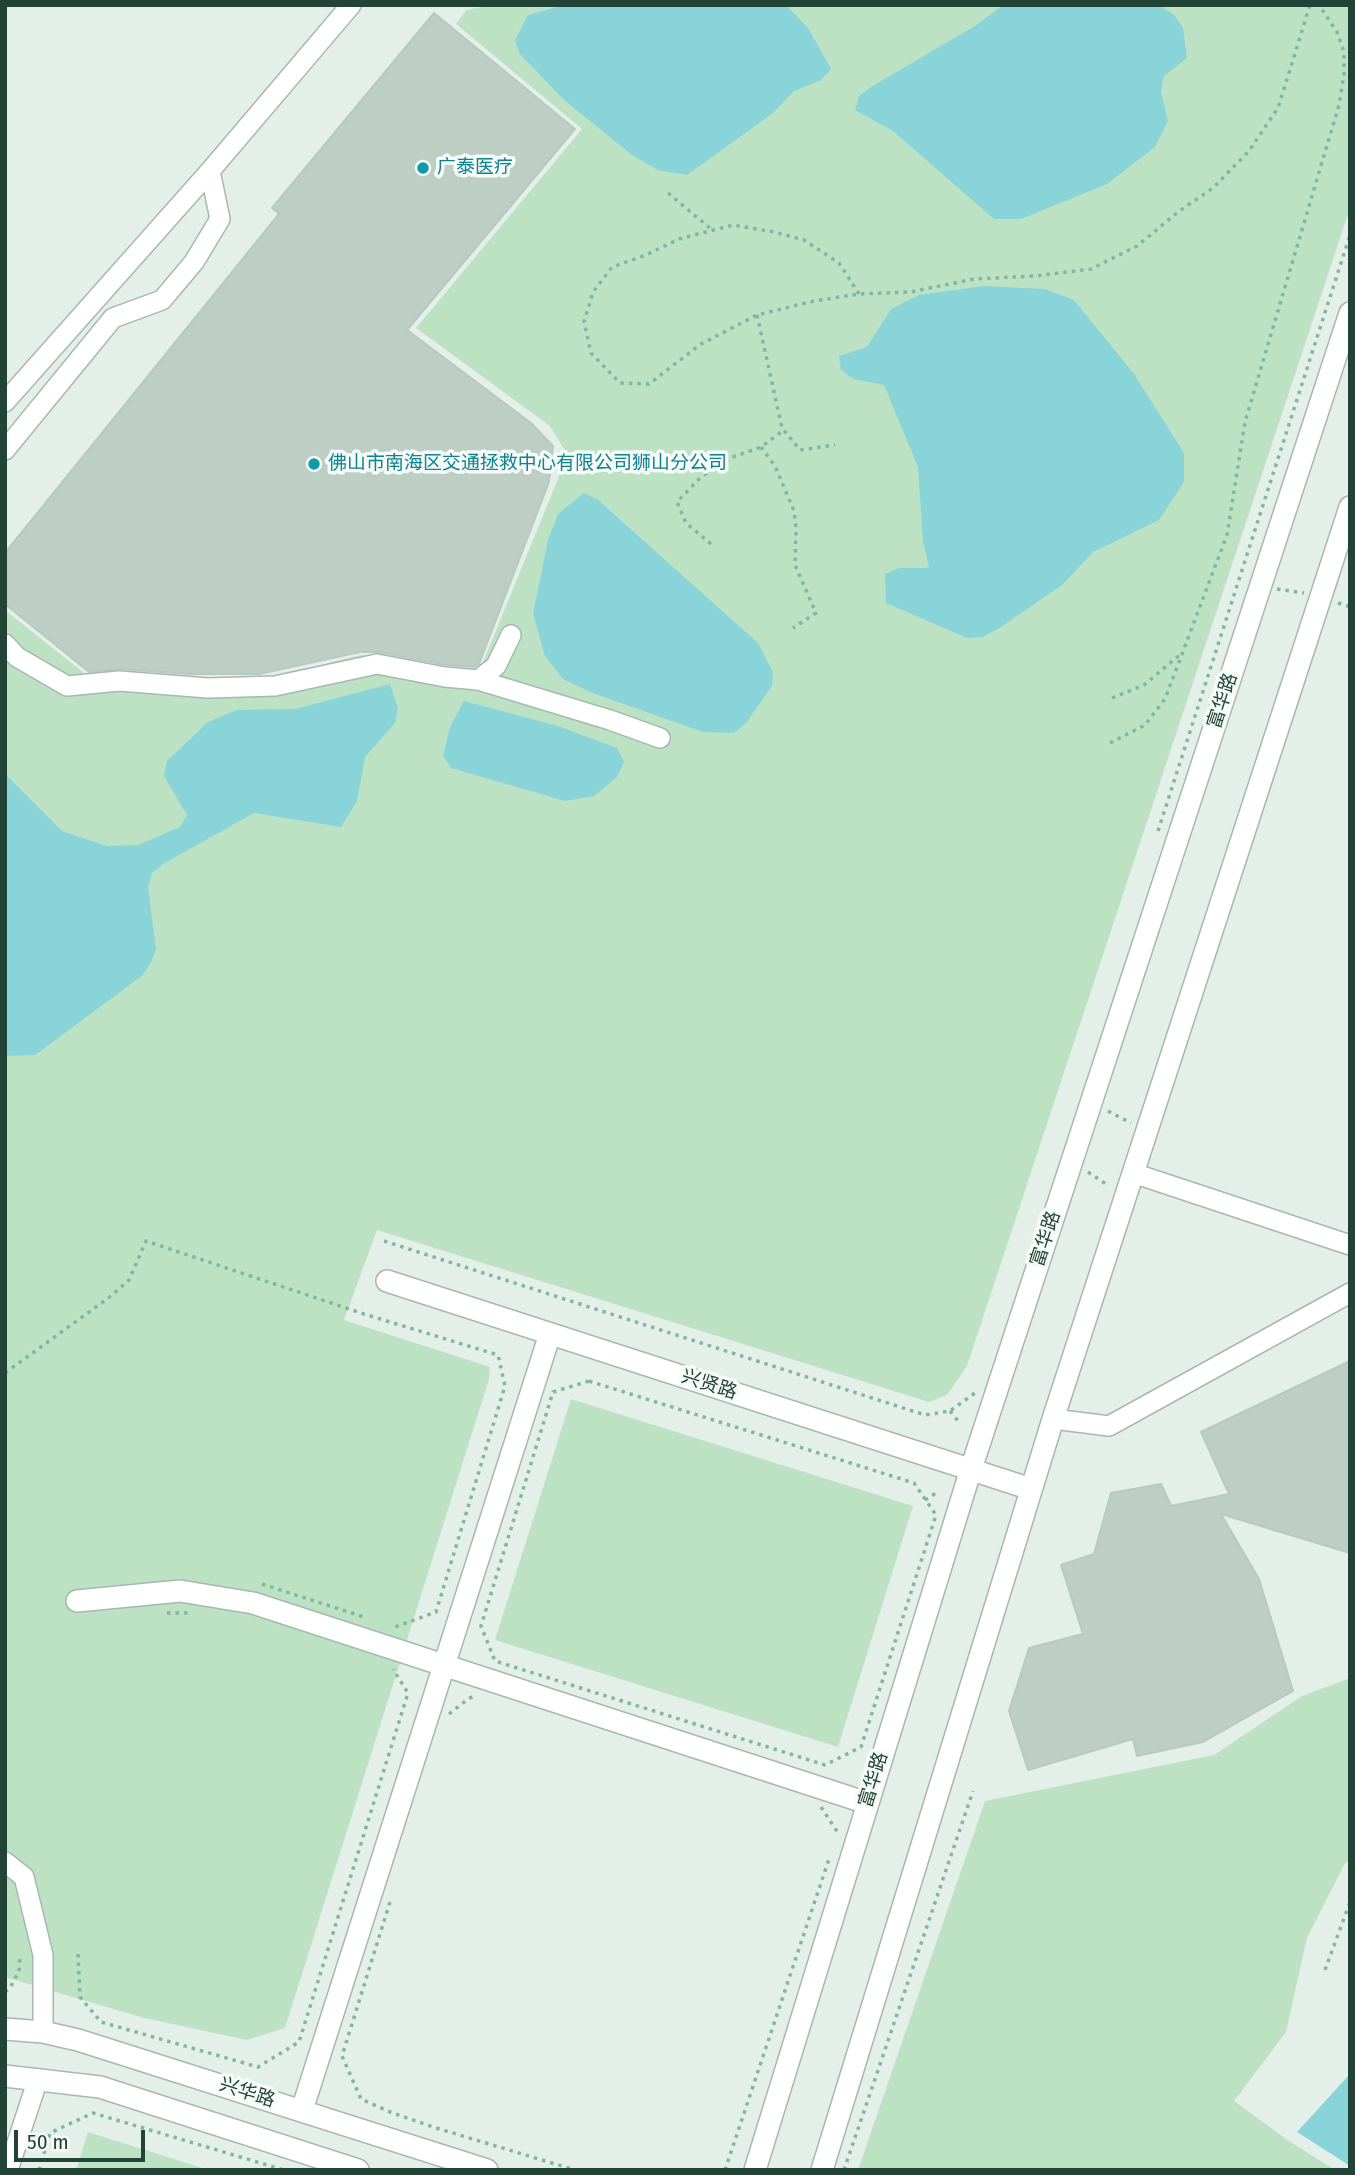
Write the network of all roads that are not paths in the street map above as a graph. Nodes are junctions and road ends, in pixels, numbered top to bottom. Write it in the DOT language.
graph roads {
  1 [pos="351,5"];
  2 [pos="210,171"];
  3 [pos="1350,313"];
  4 [pos="5,402"];
  5 [pos="5,450"];
  6 [pos="1350,507"];
  7 [pos="511,635"];
  8 [pos="5,644"];
  9 [pos="478,680"];
  10 [pos="660,738"];
  11 [pos="1133,1173"];
  12 [pos="1350,1245"];
  13 [pos="387,1282"];
  14 [pos="1350,1293"];
  15 [pos="550,1334"];
  16 [pos="1053,1419"];
  17 [pos="971,1469"];
  18 [pos="1031,1489"];
  19 [pos="77,1601"];
  20 [pos="445,1664"];
  21 [pos="867,1803"];
  22 [pos="5,1862"];
  23 [pos="5,2029"];
  24 [pos="43,2032"];
  25 [pos="5,2076"];
  26 [pos="38,2079"];
  27 [pos="302,2110"];
  28 [pos="8,2170"];
  29 [pos="358,2170"];
  30 [pos="486,2170"];
  31 [pos="755,2170"];
  32 [pos="822,2170"];
  1 -- 2 [label="street"];
  2 -- 4 [label="street"];
  2 -- 5 [label="street"];
  3 -- 17 [label="street, 富华路"];
  6 -- 11 [label="street"];
  7 -- 9 [label="street"];
  8 -- 9 [label="street"];
  9 -- 10 [label="street"];
  11 -- 12 [label="street"];
  11 -- 16 [label="street"];
  13 -- 15 [label="street, 兴贤路"];
  14 -- 16 [label="street"];
  15 -- 17 [label="street, 兴贤路"];
  15 -- 20 [label="street"];
  16 -- 18 [label="street"];
  17 -- 18 [label="street, 兴贤路"];
  17 -- 21 [label="street, 富华路"];
  18 -- 32 [label="street"];
  19 -- 20 [label="street"];
  20 -- 21 [label="street"];
  20 -- 27 [label="street"];
  21 -- 31 [label="street, 富华路"];
  22 -- 24 [label="street"];
  23 -- 24 [label="street, 兴华路"];
  24 -- 27 [label="street, 兴华路"];
  25 -- 26 [label="street, 兴华路"];
  26 -- 28 [label="street"];
  26 -- 29 [label="street, 兴华路"];
  27 -- 30 [label="street, 兴华路"];
}
